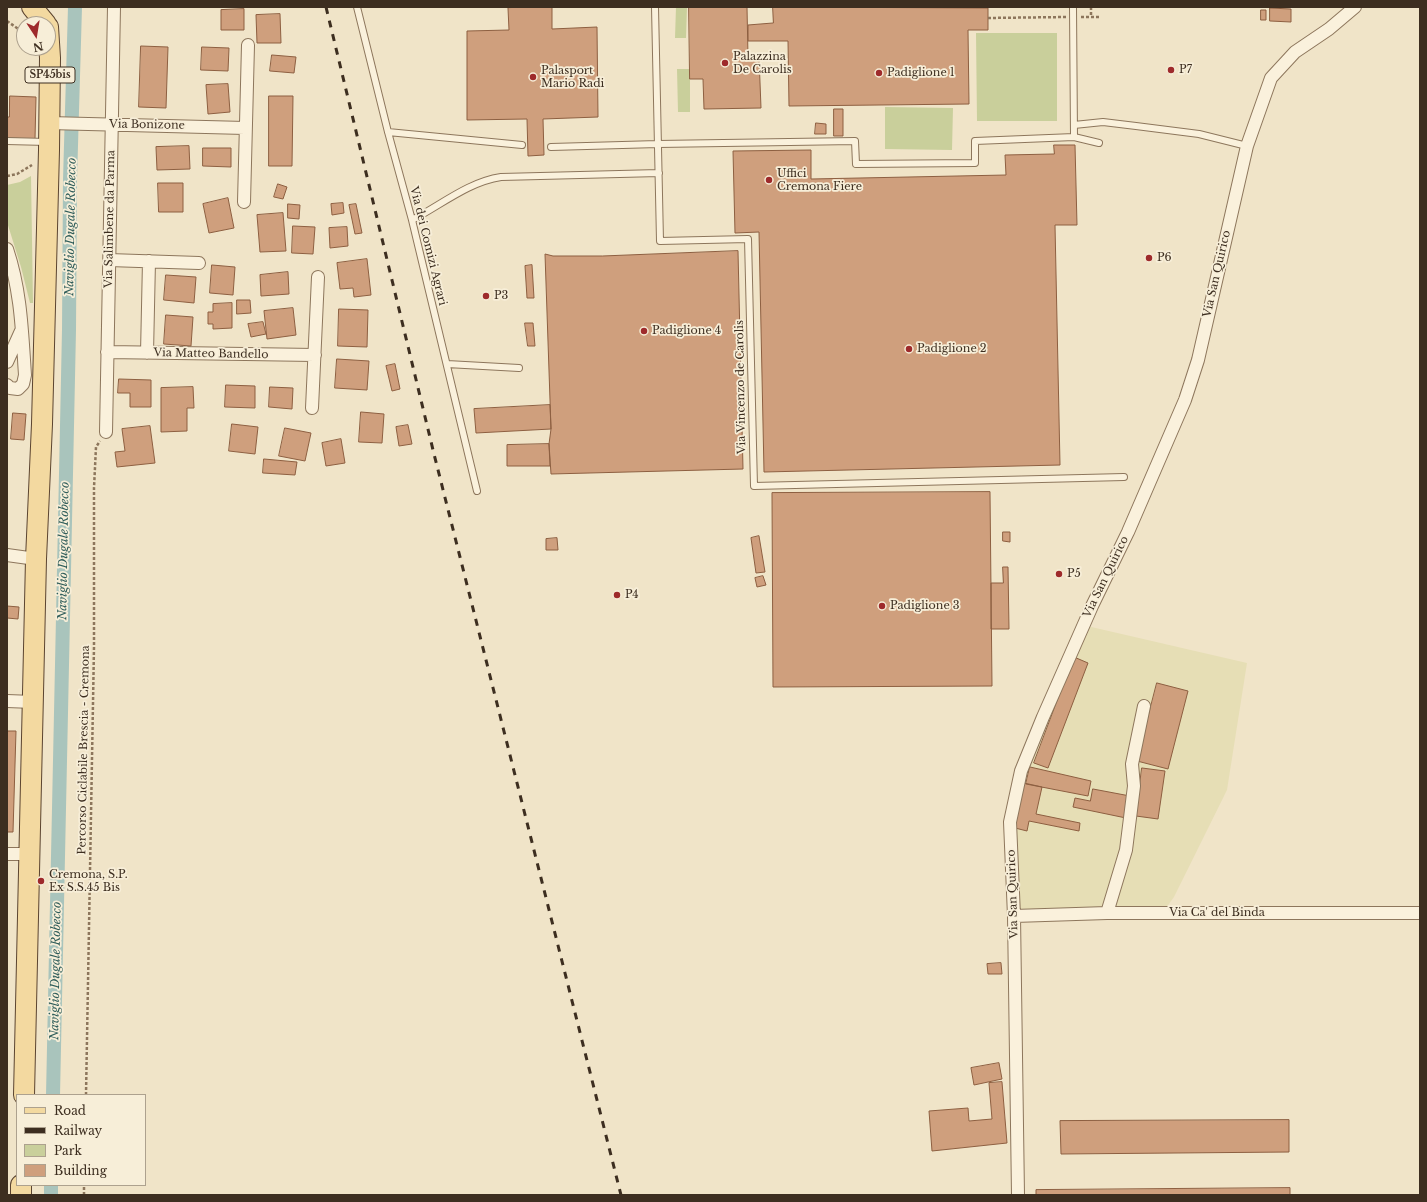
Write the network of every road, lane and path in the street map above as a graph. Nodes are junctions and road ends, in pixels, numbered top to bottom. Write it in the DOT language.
graph roads {
  1 [pos="32,7"];
  2 [pos="114,7"];
  3 [pos="357,7"];
  4 [pos="655,7"];
  5 [pos="1073,7"];
  6 [pos="1091,7"];
  7 [pos="1355,7"];
  8 [pos="40,16"];
  9 [pos="1073,16"];
  10 [pos="1091,17"];
  11 [pos="1101,17"];
  12 [pos="988,18"];
  13 [pos="7,21"];
  14 [pos="16,27"];
  15 [pos="248,45"];
  16 [pos="50,56"];
  17 [pos="105,124"];
  18 [pos="1074,125"];
  19 [pos="245,128"];
  20 [pos="49,132"];
  21 [pos="388,132"];
  22 [pos="1074,137"];
  23 [pos="7,141"];
  24 [pos="1099,143"];
  25 [pos="658,144"];
  26 [pos="522,145"];
  27 [pos="1247,146"];
  28 [pos="551,147"];
  29 [pos="659,173"];
  30 [pos="7,176"];
  31 [pos="244,202"];
  32 [pos="412,220"];
  33 [pos="7,249"];
  34 [pos="109,260"];
  35 [pos="149,261"];
  36 [pos="200,262"];
  37 [pos="318,277"];
  38 [pos="22,330"];
  39 [pos="108,352"];
  40 [pos="147,353"];
  41 [pos="315,355"];
  42 [pos="7,362"];
  43 [pos="447,364"];
  44 [pos="520,368"];
  45 [pos="7,385"];
  46 [pos="312,408"];
  47 [pos="106,432"];
  48 [pos="1124,478"];
  49 [pos="477,491"];
  50 [pos="7,555"];
  51 [pos="36,560"];
  52 [pos="7,701"];
  53 [pos="33,702"];
  54 [pos="1144,706"];
  55 [pos="7,854"];
  56 [pos="30,854"];
  57 [pos="1108,913"];
  58 [pos="1420,913"];
  59 [pos="1014,916"];
  60 [pos="24,1094"];
  61 [pos="86,1094"];
  62 [pos="1018,1195"];
  1 -- 8 [label="main road"];
  2 -- 17 [label="street, Via Salimbene da Parma"];
  3 -- 21 [label="lane, Via dei Comizi Agrari"];
  4 -- 25 [label="lane, Via Vincenzo de Carolis"];
  5 -- 9 [label="lane"];
  6 -- 10 [label="path"];
  7 -- 27 [label="street, Via San Quirico"];
  9 -- 10 [label="path"];
  9 -- 12 [label="path"];
  9 -- 18 [label="lane"];
  10 -- 11 [label="path"];
  13 -- 14 [label="path"];
  15 -- 19 [label="street"];
  16 -- 20 [label="main road, SP45bis"];
  17 -- 19 [label="street, Via Bonizone"];
  17 -- 20 [label="street, Via Bonizone"];
  17 -- 34 [label="street, Via Salimbene da Parma"];
  18 -- 22 [label="lane"];
  18 -- 27 [label="lane"];
  19 -- 31 [label="street"];
  20 -- 23 [label="lane"];
  20 -- 30 [label="path"];
  20 -- 51 [label="main road, SP45bis"];
  21 -- 26 [label="lane"];
  21 -- 32 [label="lane, Via dei Comizi Agrari"];
  22 -- 24 [label="lane"];
  22 -- 25 [label="lane"];
  25 -- 28 [label="lane"];
  25 -- 29 [label="lane, Via Vincenzo de Carolis"];
  27 -- 59 [label="street, Via San Quirico"];
  29 -- 32 [label="lane"];
  29 -- 48 [label="lane, Via Vincenzo de Carolis"];
  32 -- 43 [label="lane, Via dei Comizi Agrari"];
  33 -- 38 [label="street"];
  34 -- 35 [label="street"];
  34 -- 39 [label="street, Via Salimbene da Parma"];
  35 -- 36 [label="street"];
  35 -- 40 [label="street"];
  37 -- 41 [label="street"];
  38 -- 42 [label="street"];
  38 -- 45 [label="street"];
  39 -- 40 [label="street, Via Matteo Bandello"];
  39 -- 47 [label="street, Via Salimbene da Parma"];
  40 -- 41 [label="street, Via Matteo Bandello"];
  41 -- 46 [label="street"];
  43 -- 44 [label="lane"];
  43 -- 49 [label="lane, Via dei Comizi Agrari"];
  47 -- 61 [label="path, Percorso Ciclabile Brescia - Cremona"];
  50 -- 51 [label="street"];
  51 -- 53 [label="main road, SP45bis"];
  52 -- 53 [label="street"];
  53 -- 56 [label="main road, SP45bis"];
  54 -- 57 [label="street"];
  55 -- 56 [label="street"];
  56 -- 60 [label="main road, SP45bis"];
  57 -- 58 [label="street, Via Ca' del Binda"];
  57 -- 59 [label="street, Via Ca' del Binda"];
  59 -- 62 [label="street, Via San Quirico"];
}
